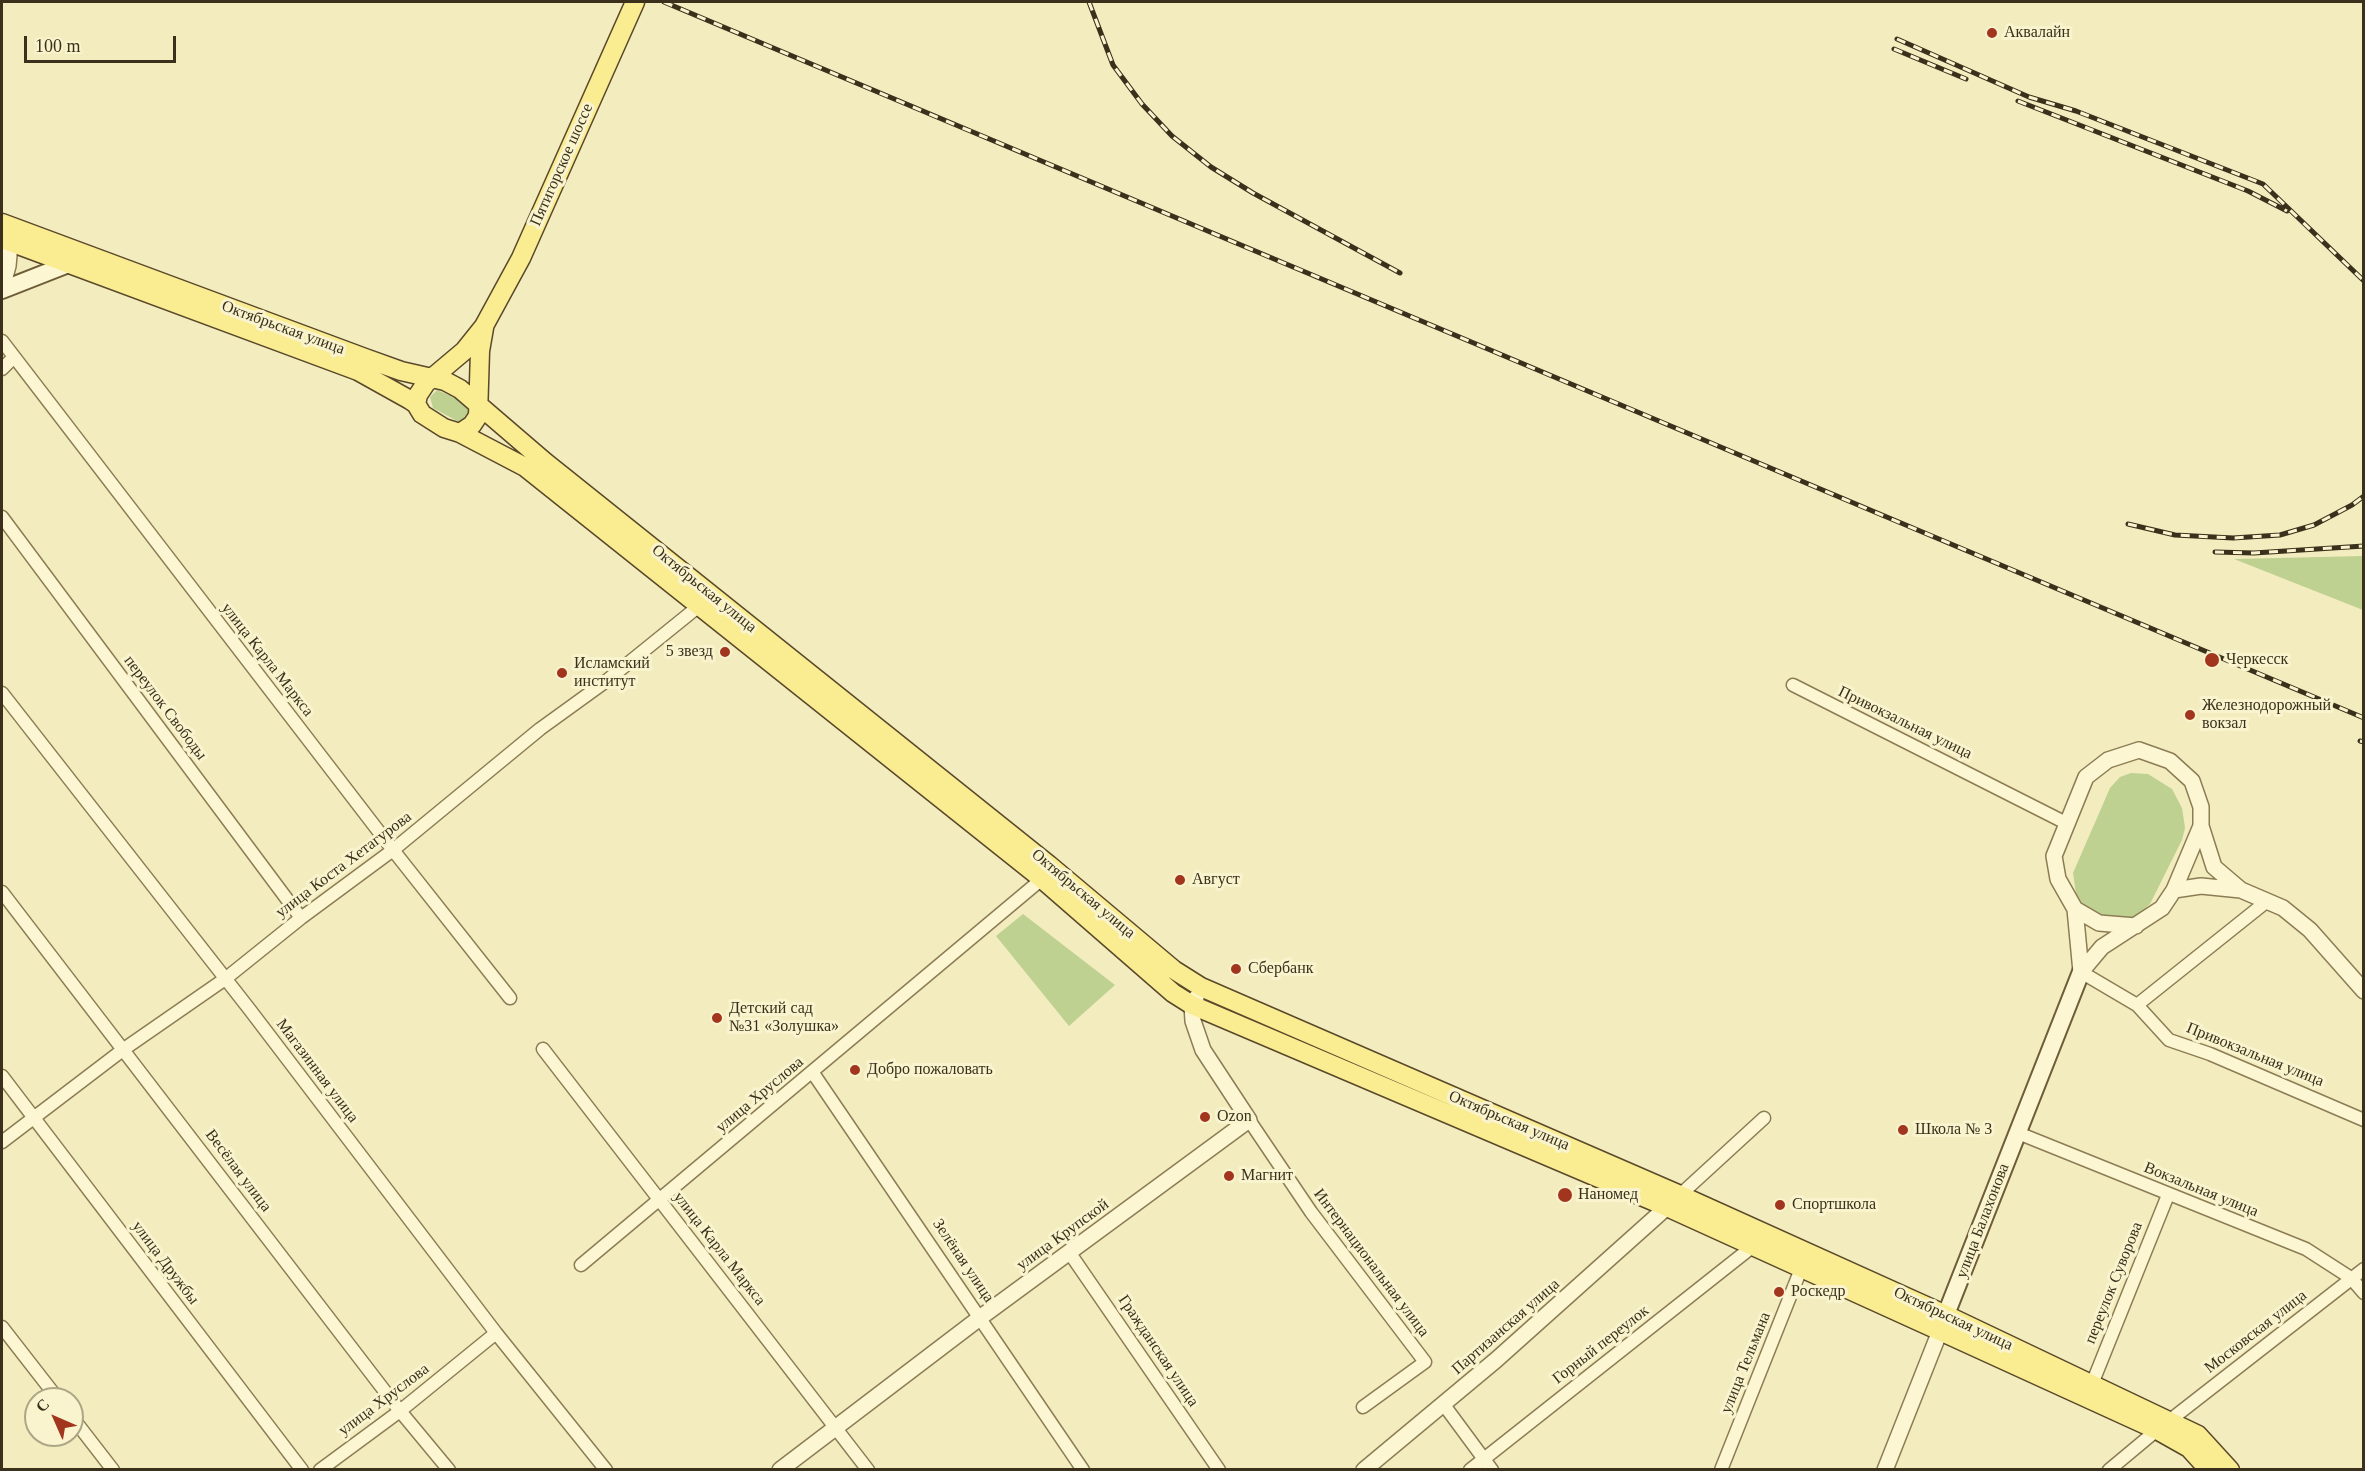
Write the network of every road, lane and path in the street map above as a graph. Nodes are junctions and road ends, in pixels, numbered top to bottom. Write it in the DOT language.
graph roads {
  1 [pos="635,2"];
  2 [pos="6,233"];
  3 [pos="91,257"];
  4 [pos="66,264"];
  5 [pos="2,289"];
  6 [pos="484,326"];
  7 [pos="2,340"];
  8 [pos="14,357"];
  9 [pos="2,369"];
  10 [pos="431,379"];
  11 [pos="417,404"];
  12 [pos="477,406"];
  13 [pos="460,433"];
  14 [pos="2,517"];
  15 [pos="699,606"];
  16 [pos="1793,685"];
  17 [pos="2,693"];
  18 [pos="2066,823"];
  19 [pos="2201,826"];
  20 [pos="393,850"];
  21 [pos="1042,879"];
  22 [pos="2174,890"];
  23 [pos="2241,890"];
  24 [pos="2,892"];
  25 [pos="2266,902"];
  26 [pos="2075,909"];
  27 [pos="301,918"];
  28 [pos="2136,926"];
  29 [pos="2081,972"];
  30 [pos="225,979"];
  31 [pos="1201,987"];
  32 [pos="2364,991"];
  33 [pos="510,998"];
  34 [pos="1192,1005"];
  35 [pos="2138,1005"];
  36 [pos="124,1049"];
  37 [pos="543,1049"];
  38 [pos="813,1073"];
  39 [pos="2,1076"];
  40 [pos="32,1116"];
  41 [pos="1764,1118"];
  42 [pos="1249,1120"];
  43 [pos="2364,1120"];
  44 [pos="2018,1133"];
  45 [pos="2,1142"];
  46 [pos="2168,1195"];
  47 [pos="660,1201"];
  48 [pos="1674,1201"];
  49 [pos="1752,1247"];
  50 [pos="1070,1252"];
  51 [pos="581,1265"];
  52 [pos="1801,1269"];
  53 [pos="2364,1269"];
  54 [pos="2351,1278"];
  55 [pos="2364,1293"];
  56 [pos="981,1317"];
  57 [pos="1943,1323"];
  58 [pos="2,1327"];
  59 [pos="496,1333"];
  60 [pos="2092,1384"];
  61 [pos="49,1387"];
  62 [pos="1444,1405"];
  63 [pos="1363,1407"];
  64 [pos="400,1411"];
  65 [pos="2163,1425"];
  66 [pos="835,1427"];
  67 [pos="84,1433"];
  68 [pos="1484,1459"];
  69 [pos="113,1470"];
  70 [pos="302,1470"];
  71 [pos="320,1470"];
  72 [pos="448,1470"];
  73 [pos="606,1470"];
  74 [pos="780,1470"];
  75 [pos="868,1470"];
  76 [pos="1083,1470"];
  77 [pos="1219,1470"];
  78 [pos="1364,1470"];
  79 [pos="1470,1470"];
  80 [pos="1492,1470"];
  81 [pos="1721,1470"];
  82 [pos="1885,1470"];
  83 [pos="2109,1470"];
  84 [pos="2209,1470"];
  85 [pos="2230,1470"];
  1 -- 6 [label="main road, Пятигорское шоссе"];
  2 -- 3 [label="main road, Октябрьская улица"];
  2 -- 4 [label="main road, Октябрьская улица"];
  2 -- 5 [label="street"];
  3 -- 4 [label="main road"];
  3 -- 10 [label="main road, Октябрьская улица"];
  4 -- 5 [label="main road"];
  4 -- 11 [label="main road, Октябрьская улица"];
  6 -- 10 [label="main road, Пятигорское шоссе"];
  6 -- 12 [label="main road, Пятигорское шоссе"];
  7 -- 8 [label="street, улица Карла Маркса"];
  8 -- 9 [label="street"];
  8 -- 20 [label="street, улица Карла Маркса"];
  10 -- 11 [label="main road, Пятигорское шоссе"];
  10 -- 12 [label="main road, Октябрьская улица"];
  11 -- 13 [label="main road, Октябрьская улица"];
  12 -- 13 [label="main road, Пятигорское шоссе"];
  12 -- 31 [label="main road, Октябрьская улица"];
  13 -- 15 [label="main road, Октябрьская улица"];
  14 -- 27 [label="street, переулок Свободы"];
  15 -- 20 [label="street, улица Коста Хетагурова"];
  15 -- 21 [label="main road, Октябрьская улица"];
  16 -- 18 [label="street, Привокзальная улица"];
  17 -- 30 [label="street, Магазинная улица"];
  18 -- 19 [label="street, улица Балахонова"];
  18 -- 26 [label="street, улица Балахонова"];
  19 -- 22 [label="street, улица Балахонова"];
  19 -- 23 [label="street"];
  20 -- 27 [label="street, улица Коста Хетагурова"];
  20 -- 33 [label="street, улица Карла Маркса"];
  21 -- 34 [label="main road, Октябрьская улица"];
  21 -- 38 [label="street, улица Хруслова"];
  22 -- 23 [label="street"];
  22 -- 28 [label="street, улица Балахонова"];
  23 -- 25 [label="street"];
  24 -- 36 [label="street, Весёлая улица"];
  25 -- 32 [label="street"];
  25 -- 35 [label="street"];
  26 -- 28 [label="street"];
  26 -- 29 [label="street, улица Балахонова"];
  27 -- 30 [label="street, улица Коста Хетагурова"];
  28 -- 29 [label="street, улица Балахонова"];
  29 -- 35 [label="street, Привокзальная улица"];
  29 -- 44 [label="main road, улица Балахонова"];
  30 -- 36 [label="street, улица Коста Хетагурова"];
  30 -- 59 [label="street, Магазинная улица"];
  31 -- 34 [label="street"];
  31 -- 48 [label="main road, Октябрьская улица"];
  34 -- 42 [label="street"];
  34 -- 48 [label="main road, Октябрьская улица"];
  35 -- 43 [label="street, Привокзальная улица"];
  36 -- 40 [label="street, улица Коста Хетагурова"];
  36 -- 64 [label="street, Весёлая улица"];
  37 -- 47 [label="street, улица Карла Маркса"];
  38 -- 47 [label="street, улица Хруслова"];
  38 -- 56 [label="street, Зелёная улица"];
  39 -- 40 [label="street, улица Дружбы"];
  40 -- 45 [label="street, улица Коста Хетагурова"];
  40 -- 70 [label="street, улица Дружбы"];
  41 -- 48 [label="street, Партизанская улица"];
  42 -- 50 [label="street, улица Крупской"];
  42 -- 63 [label="street, Интернациональная улица"];
  44 -- 46 [label="street, Вокзальная улица"];
  44 -- 57 [label="main road, улица Балахонова"];
  46 -- 54 [label="street, Вокзальная улица"];
  46 -- 60 [label="street, переулок Суворова"];
  47 -- 51 [label="street, улица Хруслова"];
  47 -- 66 [label="street, улица Карла Маркса"];
  48 -- 49 [label="main road, Октябрьская улица"];
  48 -- 57 [label="main road, Октябрьская улица"];
  48 -- 62 [label="street, Партизанская улица"];
  49 -- 52 [label="main road, Октябрьская улица"];
  49 -- 68 [label="street, Горный переулок"];
  50 -- 56 [label="street, улица Крупской"];
  50 -- 77 [label="street, Гражданская улица"];
  52 -- 57 [label="main road, Октябрьская улица"];
  52 -- 81 [label="street, улица Тельмана"];
  53 -- 54 [label="street, Московская улица"];
  54 -- 55 [label="street, Вокзальная улица"];
  54 -- 65 [label="street, Московская улица"];
  56 -- 66 [label="street, улица Крупской"];
  56 -- 76 [label="street, Зелёная улица"];
  57 -- 60 [label="main road, Октябрьская улица"];
  57 -- 65 [label="main road, Октябрьская улица"];
  57 -- 82 [label="street, улица Балахонова"];
  58 -- 61 [label="street"];
  59 -- 64 [label="street, улица Хруслова"];
  59 -- 73 [label="street, Магазинная улица"];
  60 -- 65 [label="main road, Октябрьская улица"];
  62 -- 68 [label="street"];
  62 -- 78 [label="street, Партизанская улица"];
  64 -- 71 [label="street, улица Хруслова"];
  64 -- 72 [label="street, Весёлая улица"];
  65 -- 83 [label="street, Московская улица"];
  65 -- 84 [label="main road, Октябрьская улица"];
  65 -- 85 [label="main road, Октябрьская улица"];
  66 -- 74 [label="street, улица Крупской"];
  66 -- 75 [label="street, улица Карла Маркса"];
  67 -- 69 [label="street"];
  68 -- 79 [label="street, Горный переулок"];
  68 -- 80 [label="street"];
}
